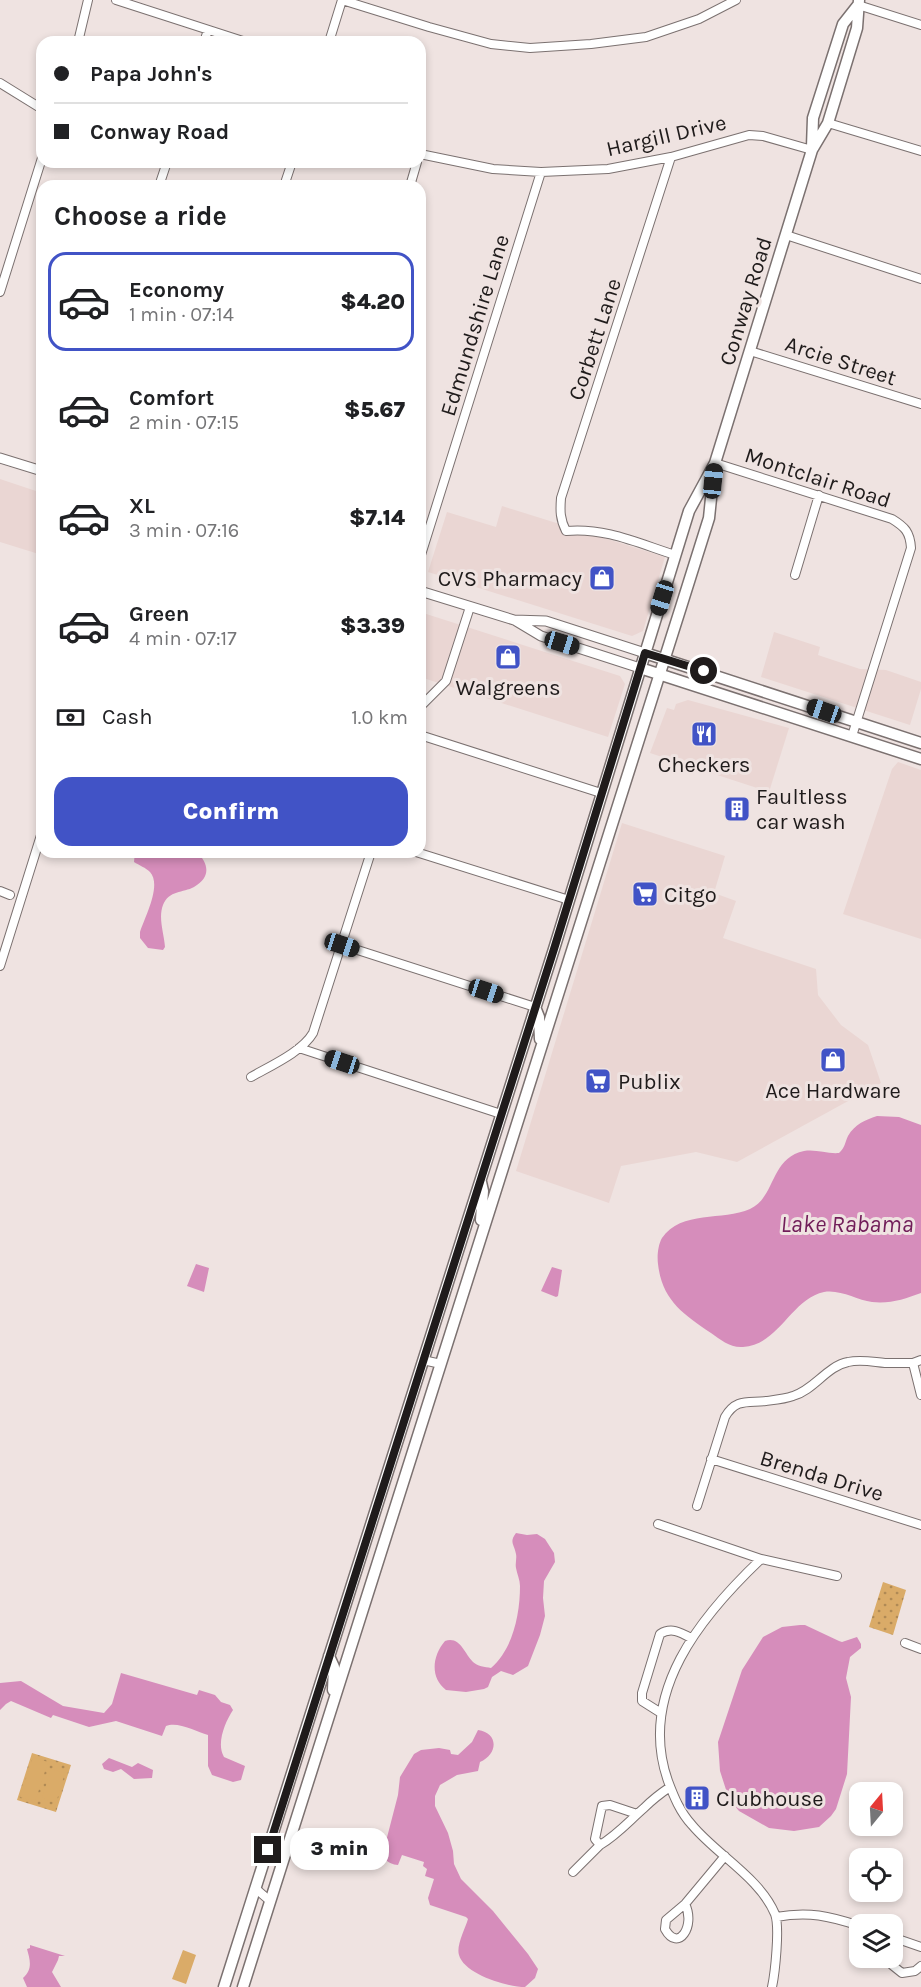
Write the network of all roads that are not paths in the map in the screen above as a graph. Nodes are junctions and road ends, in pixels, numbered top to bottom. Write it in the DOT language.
graph roads {
  1 [pos="88,0"];
  2 [pos="116,0"];
  3 [pos="342,0"];
  4 [pos="736,0"];
  5 [pos="859,2"];
  6 [pos="921,25"];
  7 [pos="208,30"];
  8 [pos="79,36"];
  9 [pos="206,36"];
  10 [pos="227,36"];
  11 [pos="331,36"];
  12 [pos="0,83"];
  13 [pos="36,105"];
  14 [pos="828,123"];
  15 [pos="812,150"];
  16 [pos="921,152"];
  17 [pos="426,155"];
  18 [pos="671,157"];
  19 [pos="39,168"];
  20 [pos="541,172"];
  21 [pos="786,235"];
  22 [pos="921,279"];
  23 [pos="0,292"];
  24 [pos="750,351"];
  25 [pos="921,404"];
  26 [pos="0,458"];
  27 [pos="715,463"];
  28 [pos="36,469"];
  29 [pos="819,495"];
  30 [pos="426,539"];
  31 [pos="675,555"];
  32 [pos="795,575"];
  33 [pos="426,593"];
  34 [pos="470,607"];
  35 [pos="514,620"];
  36 [pos="645,653"];
  37 [pos="665,659"];
  38 [pos="640,668"];
  39 [pos="660,674"];
  40 [pos="426,701"];
  41 [pos="857,722"];
  42 [pos="896,735"];
  43 [pos="852,736"];
  44 [pos="426,737"];
  45 [pos="921,743"];
  46 [pos="891,749"];
  47 [pos="921,759"];
  48 [pos="601,793"];
  49 [pos="36,851"];
  50 [pos="426,855"];
  51 [pos="369,858"];
  52 [pos="0,891"];
  53 [pos="10,895"];
  54 [pos="569,900"];
  55 [pos="342,945"];
  56 [pos="554,949"];
  57 [pos="0,966"];
  58 [pos="535,1007"];
  59 [pos="552,1010"];
  60 [pos="299,1048"];
  61 [pos="540,1048"];
  62 [pos="251,1077"];
  63 [pos="501,1114"];
  64 [pos="481,1179"];
  65 [pos="480,1239"];
  66 [pos="423,1360"];
  67 [pos="917,1362"];
  68 [pos="441,1364"];
  69 [pos="921,1395"];
  70 [pos="711,1459"];
  71 [pos="697,1506"];
  72 [pos="658,1524"];
  73 [pos="921,1525"];
  74 [pos="761,1559"];
  75 [pos="837,1576"];
  76 [pos="691,1638"];
  77 [pos="905,1643"];
  78 [pos="921,1649"];
  79 [pos="329,1656"];
  80 [pos="661,1713"];
  81 [pos="330,1714"];
  82 [pos="670,1787"];
  83 [pos="638,1814"];
  84 [pos="600,1845"];
  85 [pos="725,1856"];
  86 [pos="573,1872"];
  87 [pos="255,1888"];
  88 [pos="270,1901"];
  89 [pos="685,1904"];
  90 [pos="777,1917"];
  91 [pos="849,1923"];
  92 [pos="903,1941"];
  93 [pos="921,1947"];
  94 [pos="921,1966"];
  95 [pos="896,1968"];
  96 [pos="224,1987"];
  97 [pos="243,1987"];
  98 [pos="772,1987"];
  1 -- 8 [label="street"];
  2 -- 7 [label="street"];
  3 -- 4 [label="street"];
  3 -- 11 [label="street"];
  5 -- 6 [label="street"];
  5 -- 14 [label="main road, Conway Road"];
  5 -- 15 [label="main road, Conway Road"];
  7 -- 9 [label="street"];
  7 -- 10 [label="street"];
  12 -- 13 [label="street"];
  14 -- 15 [label="main road, Conway Road"];
  14 -- 16 [label="street"];
  15 -- 18 [label="street, Hargill Drive"];
  15 -- 21 [label="main road, Conway Road"];
  17 -- 20 [label="street, Hargill Drive"];
  18 -- 20 [label="street, Hargill Drive"];
  18 -- 31 [label="street, Corbett Lane"];
  19 -- 23 [label="street"];
  20 -- 30 [label="street, Edmundshire Lane"];
  21 -- 22 [label="street"];
  21 -- 24 [label="main road, Conway Road"];
  24 -- 25 [label="street, Arcie Street"];
  24 -- 27 [label="main road, Conway Road"];
  26 -- 28 [label="street"];
  27 -- 29 [label="street, Montclair Road"];
  27 -- 31 [label="main road, Conway Road"];
  27 -- 37 [label="main road, Conway Road"];
  29 -- 32 [label="street"];
  29 -- 41 [label="street, Montclair Road"];
  31 -- 36 [label="main road, Conway Road"];
  33 -- 34 [label="street"];
  34 -- 35 [label="street"];
  34 -- 40 [label="street"];
  35 -- 36 [label="street"];
  35 -- 38 [label="street"];
  36 -- 37 [label="main road"];
  36 -- 38 [label="main road, Conway Road"];
  37 -- 39 [label="main road, Conway Road"];
  37 -- 41 [label="main road"];
  38 -- 39 [label="main road"];
  38 -- 48 [label="main road, Conway Road"];
  39 -- 43 [label="main road"];
  39 -- 59 [label="main road, Conway Road"];
  41 -- 42 [label="main road"];
  41 -- 43 [label="street, Montclair Road"];
  42 -- 45 [label="main road"];
  42 -- 46 [label="street"];
  43 -- 46 [label="main road"];
  44 -- 48 [label="street"];
  46 -- 47 [label="main road"];
  48 -- 54 [label="main road, Conway Road"];
  49 -- 57 [label="street"];
  50 -- 54 [label="street"];
  51 -- 55 [label="street"];
  52 -- 53 [label="street"];
  54 -- 56 [label="main road, Conway Road"];
  55 -- 58 [label="street"];
  55 -- 60 [label="street"];
  56 -- 58 [label="main road, Conway Road"];
  56 -- 59 [label="main road"];
  58 -- 61 [label="main road"];
  58 -- 63 [label="main road, Conway Road"];
  59 -- 61 [label="main road, Conway Road"];
  60 -- 62 [label="street"];
  60 -- 63 [label="street"];
  61 -- 65 [label="main road, Conway Road"];
  63 -- 64 [label="main road, Conway Road"];
  64 -- 65 [label="main road"];
  64 -- 66 [label="main road, Conway Road"];
  65 -- 68 [label="main road, Conway Road"];
  66 -- 68 [label="street"];
  66 -- 79 [label="main road, Conway Road"];
  67 -- 69 [label="street"];
  67 -- 70 [label="street"];
  68 -- 81 [label="main road, Conway Road"];
  70 -- 71 [label="street"];
  70 -- 73 [label="street, Brenda Drive"];
  72 -- 74 [label="street"];
  74 -- 75 [label="street"];
  74 -- 76 [label="street"];
  76 -- 80 [label="street"];
  76 -- 80 [label="street"];
  77 -- 78 [label="street"];
  79 -- 81 [label="main road"];
  79 -- 87 [label="main road, Conway Road"];
  80 -- 82 [label="street"];
  81 -- 88 [label="main road, Conway Road"];
  82 -- 83 [label="street"];
  82 -- 85 [label="street"];
  83 -- 84 [label="street"];
  83 -- 84 [label="street"];
  84 -- 86 [label="street"];
  85 -- 89 [label="street"];
  85 -- 90 [label="street"];
  87 -- 88 [label="street"];
  87 -- 96 [label="main road, Conway Road"];
  88 -- 97 [label="main road, Conway Road"];
  90 -- 91 [label="street"];
  90 -- 98 [label="street"];
  92 -- 93 [label="street"];
  94 -- 95 [label="street"];
}
